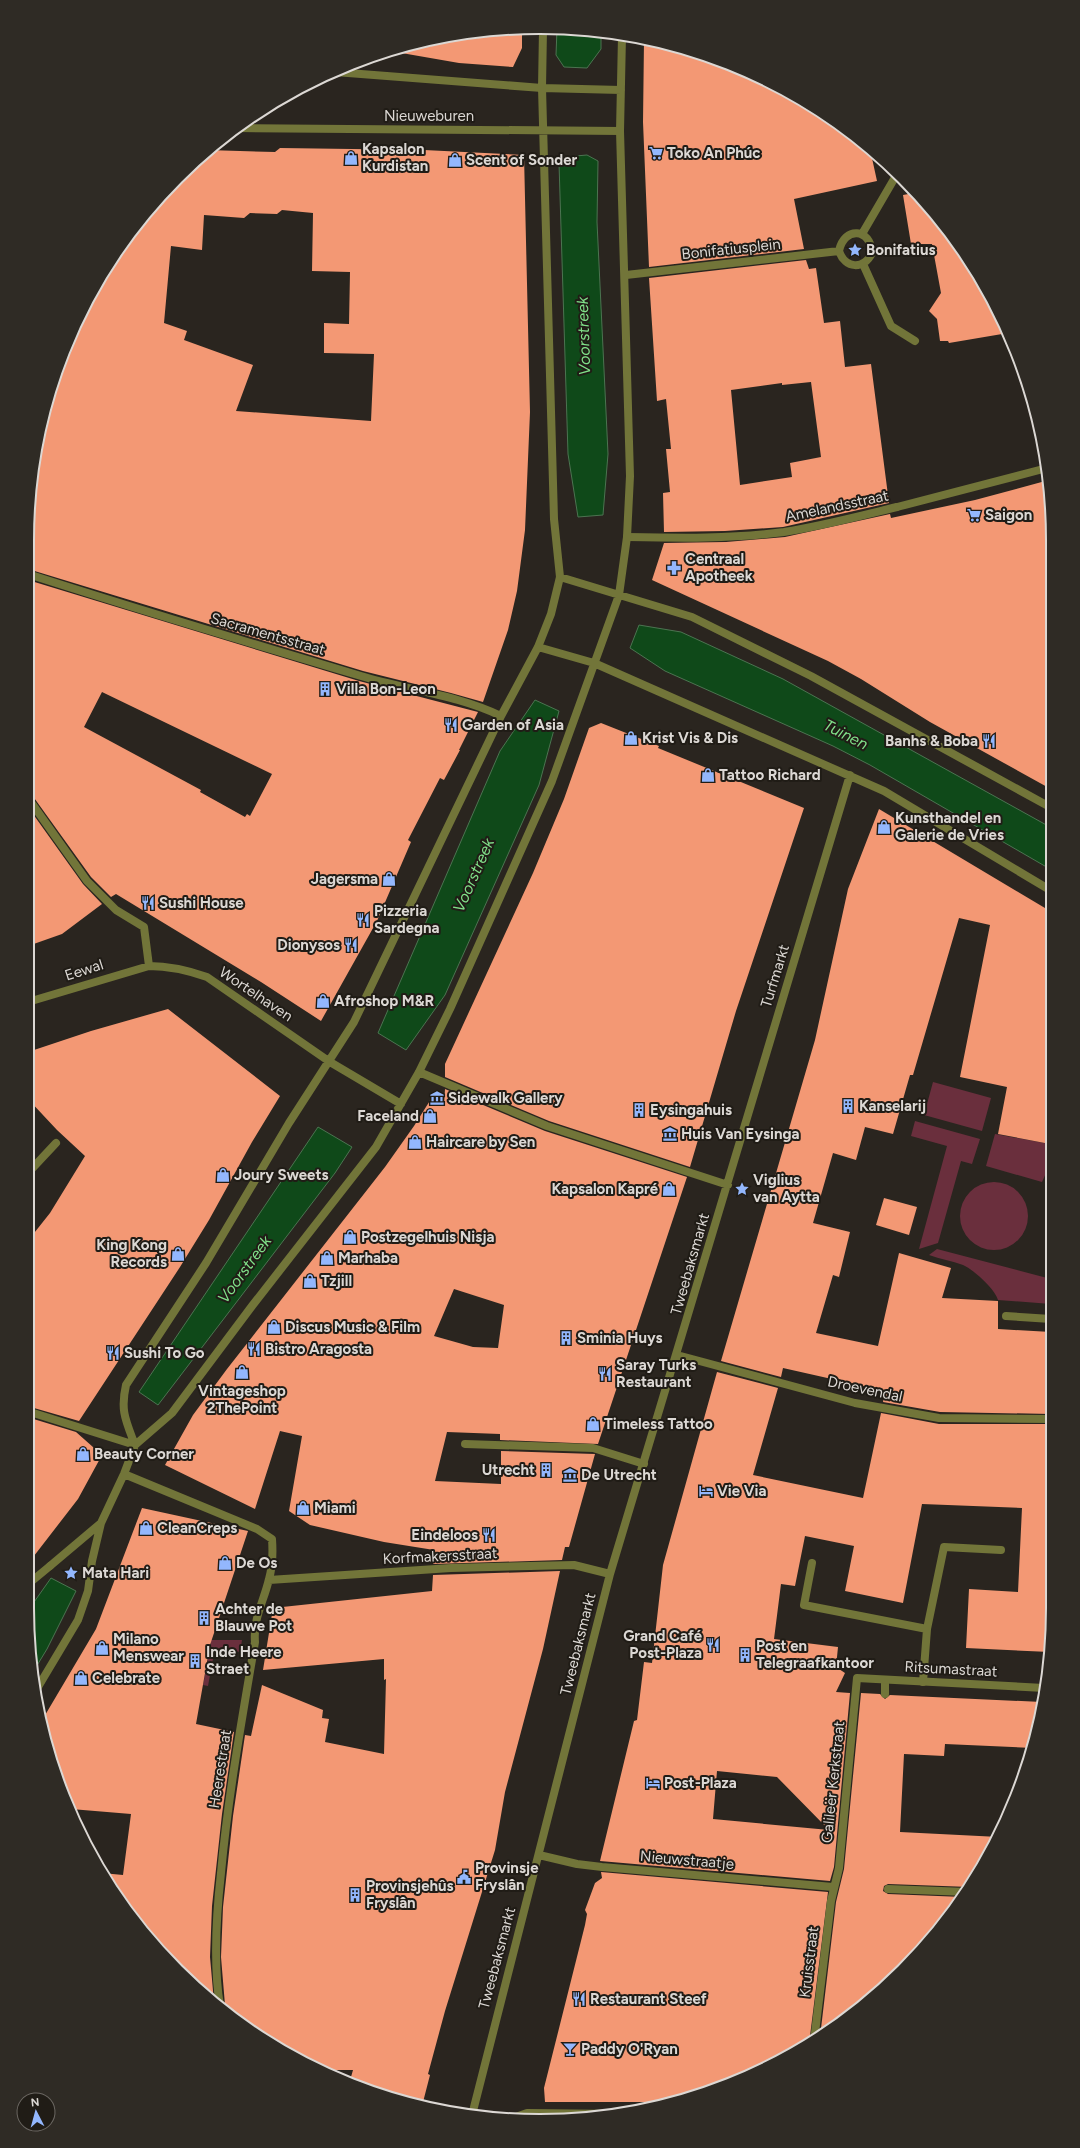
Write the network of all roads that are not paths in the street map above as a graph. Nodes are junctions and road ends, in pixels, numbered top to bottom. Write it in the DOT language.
graph roads {
  1 [pos="543,34"];
  2 [pos="622,41"];
  3 [pos="346,73"];
  4 [pos="542,88"];
  5 [pos="621,90"];
  6 [pos="247,128"];
  7 [pos="543,131"];
  8 [pos="620,131"];
  9 [pos="894,179"];
  10 [pos="862,234"];
  11 [pos="839,251"];
  12 [pos="863,264"];
  13 [pos="626,275"];
  14 [pos="916,341"];
  15 [pos="1041,470"];
  16 [pos="627,537"];
  17 [pos="34,576"];
  18 [pos="560,577"];
  19 [pos="619,595"];
  20 [pos="538,647"];
  21 [pos="594,663"];
  22 [pos="501,716"];
  23 [pos="850,775"];
  24 [pos="1046,805"];
  25 [pos="34,806"];
  26 [pos="1046,888"];
  27 [pos="149,966"];
  28 [pos="34,1000"];
  29 [pos="330,1062"];
  30 [pos="419,1072"];
  31 [pos="401,1104"];
  32 [pos="56,1143"];
  33 [pos="34,1167"];
  34 [pos="728,1185"];
  35 [pos="1006,1316"];
  36 [pos="1046,1319"];
  37 [pos="677,1355"];
  38 [pos="34,1413"];
  39 [pos="1046,1419"];
  40 [pos="465,1444"];
  41 [pos="135,1445"];
  42 [pos="644,1464"];
  43 [pos="124,1474"];
  44 [pos="101,1523"];
  45 [pos="1001,1550"];
  46 [pos="812,1563"];
  47 [pos="610,1574"];
  48 [pos="34,1579"];
  49 [pos="269,1580"];
  50 [pos="927,1629"];
  51 [pos="857,1678"];
  52 [pos="886,1680"];
  53 [pos="924,1682"];
  54 [pos="40,1684"];
  55 [pos="1039,1688"];
  56 [pos="884,1694"];
  57 [pos="539,1855"];
  58 [pos="834,1888"];
  59 [pos="888,1888"];
  60 [pos="959,1892"];
  61 [pos="219,1998"];
  62 [pos="815,2033"];
  63 [pos="473,2110"];
  64 [pos="561,2113"];
  65 [pos="525,2114"];
  1 -- 4 [label="street"];
  2 -- 5 [label="street"];
  3 -- 4 [label="street"];
  4 -- 5 [label="street"];
  4 -- 7 [label="street"];
  5 -- 8 [label="street"];
  6 -- 7 [label="street, Nieuweburen"];
  7 -- 8 [label="street, Nieuweburen"];
  7 -- 18 [label="street"];
  8 -- 13 [label="street"];
  9 -- 10 [label="street"];
  10 -- 11 [label="street"];
  10 -- 12 [label="street"];
  11 -- 12 [label="street"];
  11 -- 13 [label="street, Bonifatiusplein"];
  12 -- 14 [label="street"];
  13 -- 16 [label="street"];
  15 -- 16 [label="street, Amelandsstraat"];
  16 -- 19 [label="street"];
  17 -- 22 [label="street, Sacramentsstraat"];
  18 -- 19 [label="street"];
  18 -- 20 [label="street"];
  19 -- 21 [label="street"];
  19 -- 24 [label="street"];
  20 -- 21 [label="street"];
  20 -- 22 [label="street"];
  21 -- 23 [label="street"];
  21 -- 30 [label="street"];
  22 -- 29 [label="street"];
  23 -- 26 [label="street"];
  23 -- 34 [label="street, Turfmarkt"];
  25 -- 27 [label="street"];
  27 -- 28 [label="street, Eewal"];
  27 -- 29 [label="street, Wortelhaven"];
  29 -- 31 [label="street, Wortelhaven"];
  29 -- 41 [label="street"];
  30 -- 31 [label="street"];
  30 -- 34 [label="street"];
  31 -- 41 [label="street"];
  32 -- 33 [label="street"];
  34 -- 37 [label="street, Tweebaksmarkt"];
  35 -- 36 [label="street"];
  37 -- 39 [label="street, Droevendal"];
  37 -- 42 [label="street, Tweebaksmarkt"];
  38 -- 41 [label="street"];
  40 -- 42 [label="street"];
  41 -- 43 [label="street"];
  42 -- 47 [label="street, Tweebaksmarkt"];
  43 -- 44 [label="street"];
  43 -- 49 [label="street, Heerestraat"];
  44 -- 48 [label="street"];
  44 -- 54 [label="street"];
  45 -- 50 [label="street"];
  46 -- 50 [label="street"];
  47 -- 49 [label="street, Korfmakersstraat"];
  47 -- 57 [label="street, Tweebaksmarkt"];
  49 -- 61 [label="street, Heerestraat"];
  50 -- 53 [label="street"];
  51 -- 52 [label="street, Ritsumastraat"];
  51 -- 58 [label="street, Galileër Kerkstraat"];
  52 -- 53 [label="street, Ritsumastraat"];
  52 -- 56 [label="street"];
  53 -- 55 [label="street, Ritsumastraat"];
  57 -- 58 [label="street, Nieuwstraatje"];
  57 -- 63 [label="street, Tweebaksmarkt"];
  58 -- 62 [label="street, Kruisstraat"];
  59 -- 60 [label="street"];
  64 -- 65 [label="street"];
}
